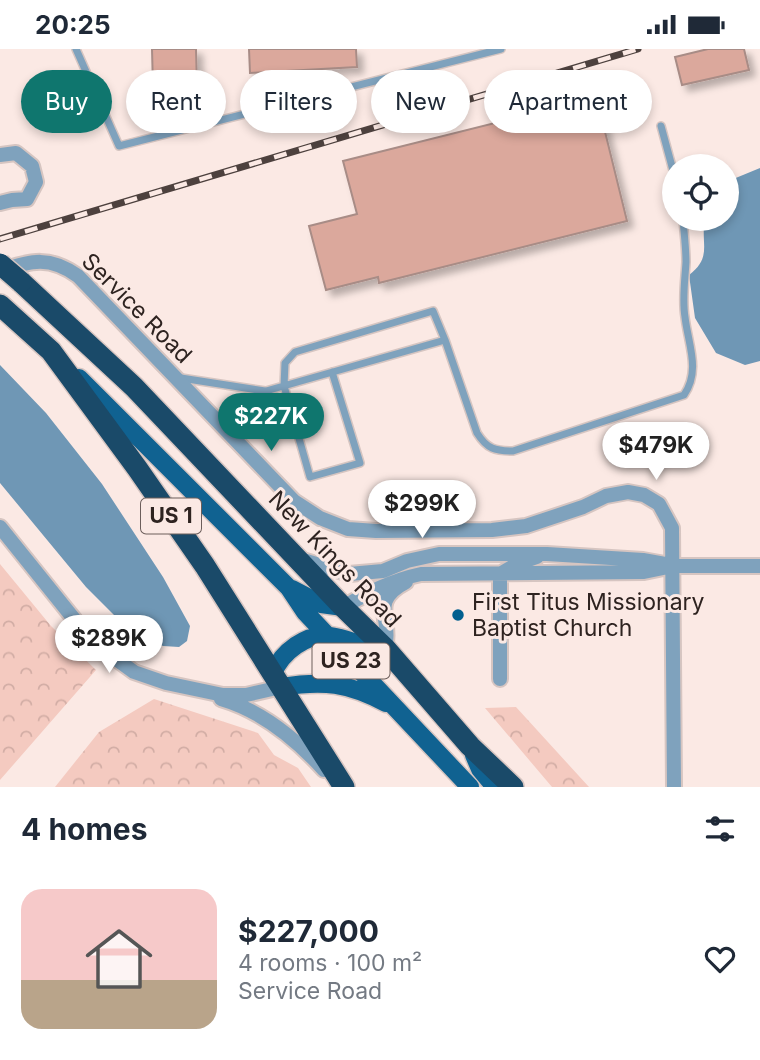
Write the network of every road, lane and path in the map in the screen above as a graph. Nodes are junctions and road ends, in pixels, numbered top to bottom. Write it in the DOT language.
graph roads {
  1 [pos="76,49"];
  2 [pos="501,49"];
  3 [pos="661,126"];
  4 [pos="669,154"];
  5 [pos="0,155"];
  6 [pos="0,190"];
  7 [pos="6,201"];
  8 [pos="684,231"];
  9 [pos="0,264"];
  10 [pos="0,271"];
  11 [pos="0,305"];
  12 [pos="445,340"];
  13 [pos="51,351"];
  14 [pos="332,372"];
  15 [pos="172,375"];
  16 [pos="284,386"];
  17 [pos="266,391"];
  18 [pos="223,428"];
  19 [pos="0,527"];
  20 [pos="547,554"];
  21 [pos="296,558"];
  22 [pos="673,566"];
  23 [pos="760,566"];
  24 [pos="421,574"];
  25 [pos="500,574"];
  26 [pos="289,588"];
  27 [pos="343,607"];
  28 [pos="327,636"];
  29 [pos="385,648"];
  30 [pos="500,679"];
  31 [pos="277,680"];
  32 [pos="197,691"];
  33 [pos="398,710"];
  34 [pos="470,746"];
  35 [pos="342,787"];
  36 [pos="470,787"];
  37 [pos="495,787"];
  38 [pos="513,787"];
  39 [pos="674,787"];
  1 -- 2 [label="lane"];
  3 -- 4 [label="lane"];
  5 -- 7 [label="street"];
  6 -- 7 [label="street"];
  8 -- 12 [label="lane"];
  9 -- 21 [label="highway, New Kings Road / US 1, bridge"];
  10 -- 15 [label="street, Service Road"];
  11 -- 13 [label="highway, US 1"];
  12 -- 14 [label="lane"];
  12 -- 16 [label="lane"];
  13 -- 26 [label="main road, US 23"];
  13 -- 31 [label="highway, US 1"];
  14 -- 16 [label="lane"];
  14 -- 16 [label="lane"];
  15 -- 17 [label="lane"];
  15 -- 18 [label="street, Service Road"];
  16 -- 17 [label="lane"];
  17 -- 18 [label="lane"];
  18 -- 22 [label="street, Service Road"];
  19 -- 32 [label="street"];
  20 -- 21 [label="street"];
  20 -- 22 [label="street"];
  20 -- 25 [label="street"];
  21 -- 27 [label="highway, New Kings Road / US 1"];
  22 -- 23 [label="street"];
  22 -- 25 [label="street"];
  22 -- 39 [label="street, Service Road"];
  24 -- 25 [label="street"];
  24 -- 27 [label="street"];
  24 -- 29 [label="street"];
  25 -- 30 [label="street"];
  26 -- 27 [label="main road"];
  26 -- 28 [label="main road, US 23"];
  27 -- 29 [label="highway, New Kings Road / US 1"];
  28 -- 29 [label="main road"];
  28 -- 31 [label="main road"];
  28 -- 33 [label="main road, US 23"];
  29 -- 34 [label="highway, New Kings Road / US 1"];
  31 -- 32 [label="street"];
  31 -- 33 [label="main road"];
  31 -- 35 [label="highway, US 1"];
  32 -- 35 [label="street"];
  33 -- 36 [label="main road, US 23"];
  34 -- 37 [label="main road, New Kings Road"];
  34 -- 38 [label="highway, US 1"];
}
